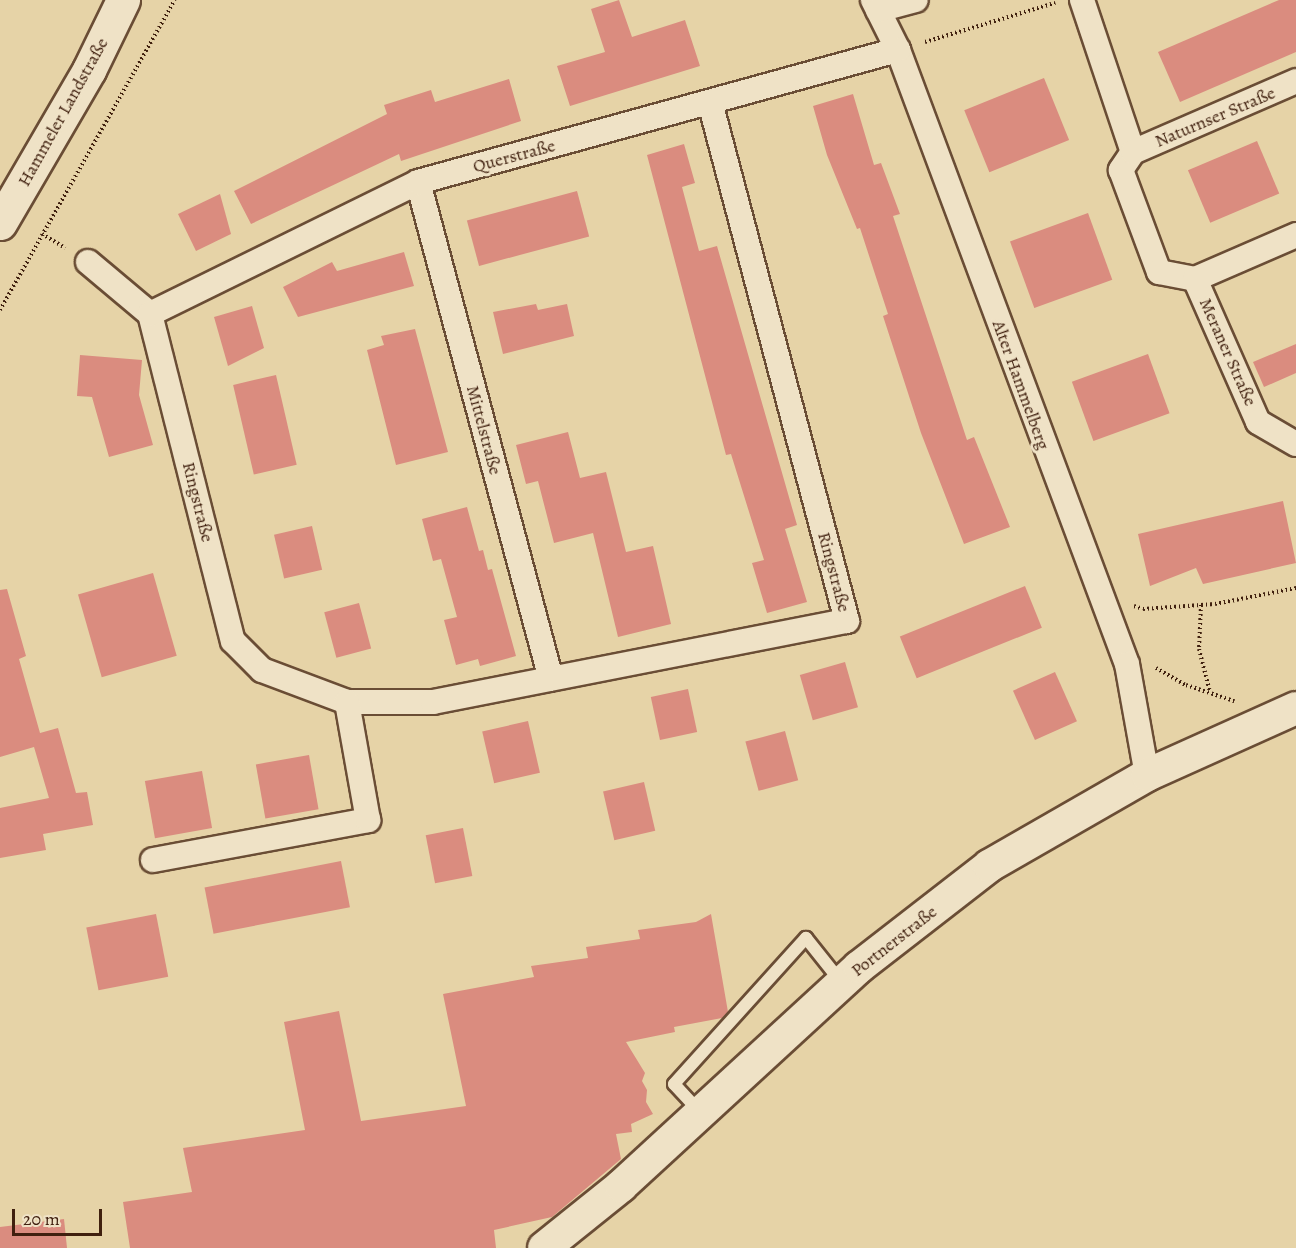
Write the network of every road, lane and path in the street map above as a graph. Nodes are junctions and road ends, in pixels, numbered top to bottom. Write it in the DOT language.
graph roads {
  1 [pos="123,0"];
  2 [pos="175,0"];
  3 [pos="916,0"];
  4 [pos="1065,0"];
  5 [pos="1082,0"];
  6 [pos="876,5"];
  7 [pos="898,50"];
  8 [pos="1296,81"];
  9 [pos="710,102"];
  10 [pos="1133,152"];
  11 [pos="418,182"];
  12 [pos="0,223"];
  13 [pos="1296,235"];
  14 [pos="88,262"];
  15 [pos="1195,279"];
  16 [pos="0,310"];
  17 [pos="150,314"];
  18 [pos="1296,444"];
  19 [pos="1296,588"];
  20 [pos="1099,595"];
  21 [pos="1202,604"];
  22 [pos="1150,665"];
  23 [pos="551,678"];
  24 [pos="1210,693"];
  25 [pos="347,702"];
  26 [pos="1238,702"];
  27 [pos="1296,708"];
  28 [pos="1147,775"];
  29 [pos="153,860"];
  30 [pos="841,983"];
  31 [pos="701,1113"];
  32 [pos="544,1248"];
  1 -- 12 [label="main road, Hammeler Landstraße"];
  2 -- 16 [label="path"];
  3 -- 6 [label="street"];
  4 -- 7 [label="path"];
  5 -- 10 [label="street"];
  6 -- 7 [label="street, Alter Hammelberg"];
  7 -- 9 [label="street, Querstraße"];
  7 -- 20 [label="street, Alter Hammelberg"];
  8 -- 10 [label="street, Naturnser Straße"];
  9 -- 11 [label="street, Querstraße"];
  9 -- 23 [label="street, Ringstraße"];
  10 -- 15 [label="street, Meraner Straße"];
  11 -- 17 [label="street, Querstraße"];
  11 -- 23 [label="street, Mittelstraße"];
  13 -- 15 [label="street"];
  14 -- 17 [label="street"];
  15 -- 18 [label="street, Meraner Straße"];
  17 -- 25 [label="street, Ringstraße"];
  19 -- 21 [label="path"];
  20 -- 21 [label="path"];
  20 -- 28 [label="street, Alter Hammelberg"];
  21 -- 24 [label="path"];
  22 -- 24 [label="path"];
  23 -- 25 [label="street, Ringstraße"];
  24 -- 26 [label="path"];
  25 -- 29 [label="street"];
  27 -- 28 [label="street, Portnerstraße"];
  28 -- 30 [label="street, Portnerstraße"];
  30 -- 31 [label="street, Portnerstraße"];
  30 -- 31 [label="lane"];
  31 -- 32 [label="street, Portnerstraße"];
}
